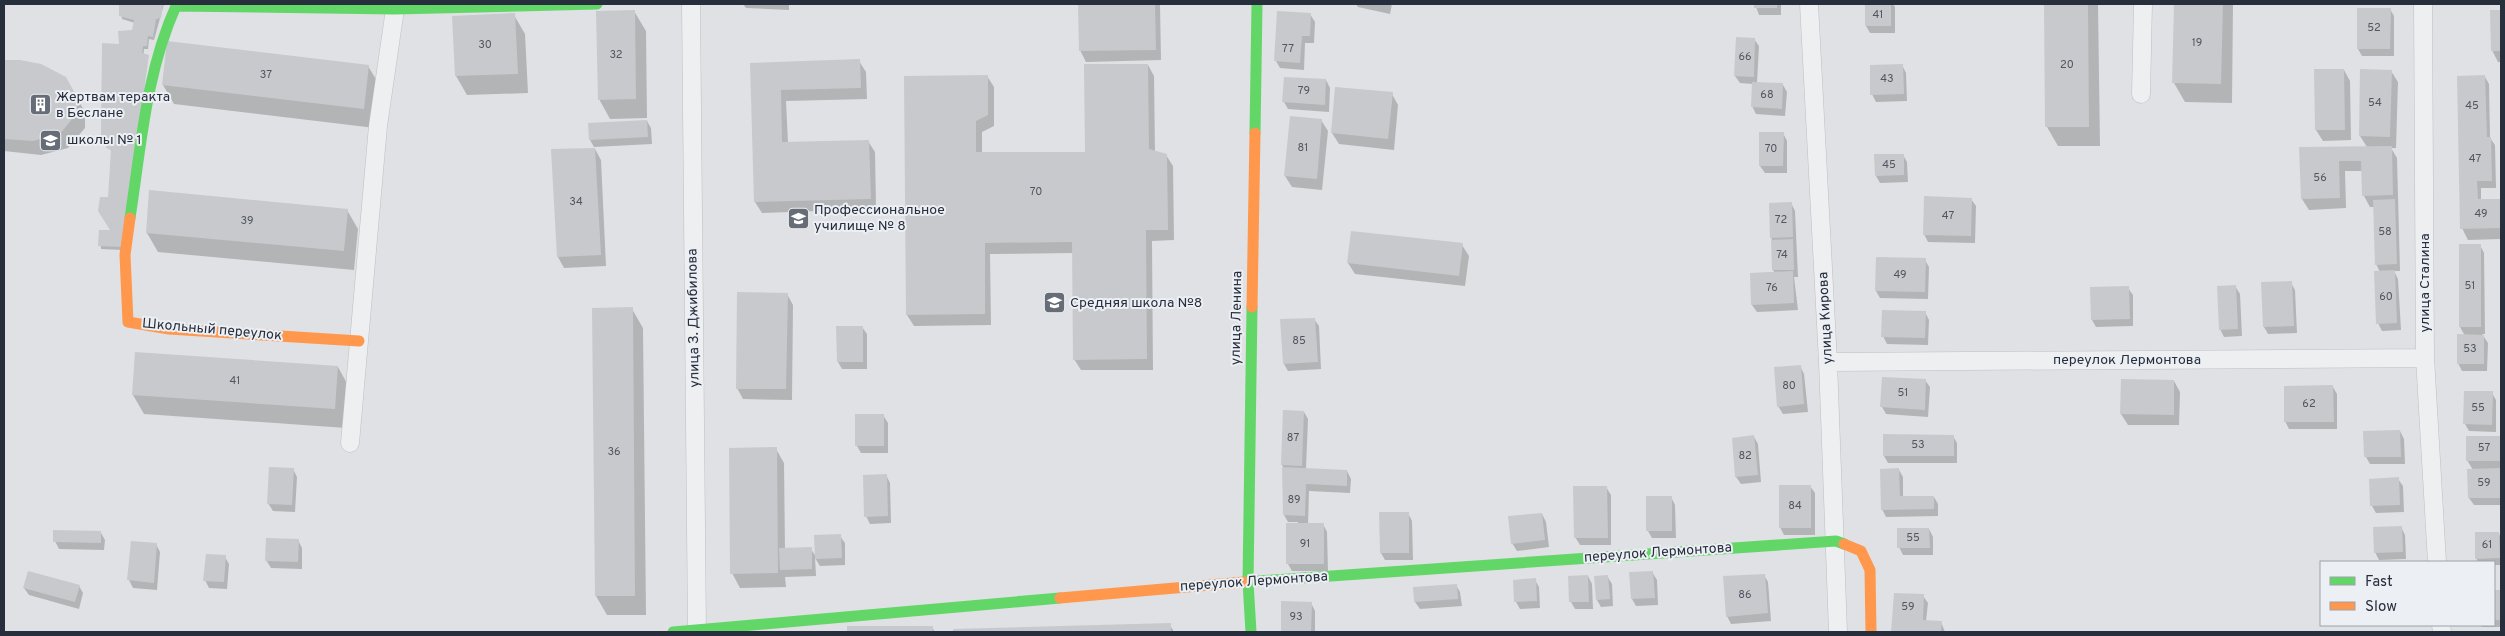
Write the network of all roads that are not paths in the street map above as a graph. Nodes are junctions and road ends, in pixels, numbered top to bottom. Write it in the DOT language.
graph roads {
  1 [pos="597,4"];
  2 [pos="691,4"];
  3 [pos="1257,4"];
  4 [pos="1809,4"];
  5 [pos="2143,4"];
  6 [pos="2423,4"];
  7 [pos="227,5"];
  8 [pos="395,9"];
  9 [pos="2141,94"];
  10 [pos="359,340"];
  11 [pos="2425,358"];
  12 [pos="1828,362"];
  13 [pos="350,443"];
  14 [pos="1836,541"];
  15 [pos="2437,561"];
  16 [pos="1248,582"];
  17 [pos="673,632"];
  18 [pos="697,632"];
  19 [pos="1251,632"];
  20 [pos="1838,632"];
  21 [pos="1871,632"];
  1 -- 8 [label="street, Школьный переулок"];
  2 -- 18 [label="street, улица З. Джибилова"];
  3 -- 16 [label="street, улица Ленина"];
  4 -- 12 [label="street, улица Кирова"];
  5 -- 9 [label="street"];
  6 -- 11 [label="street, улица Сталина"];
  7 -- 8 [label="street, Школьный переулок"];
  7 -- 10 [label="street, Школьный переулок"];
  8 -- 10 [label="street"];
  10 -- 13 [label="street"];
  11 -- 12 [label="street, переулок Лермонтова"];
  11 -- 15 [label="street, улица Сталина"];
  12 -- 14 [label="street, улица Кирова"];
  14 -- 16 [label="street, переулок Лермонтова"];
  14 -- 20 [label="street, улица Кирова"];
  14 -- 21 [label="street"];
  16 -- 18 [label="street, переулок Лермонтова"];
  16 -- 19 [label="street, улица Ленина"];
  17 -- 18 [label="street, переулок Лермонтова"];
}
